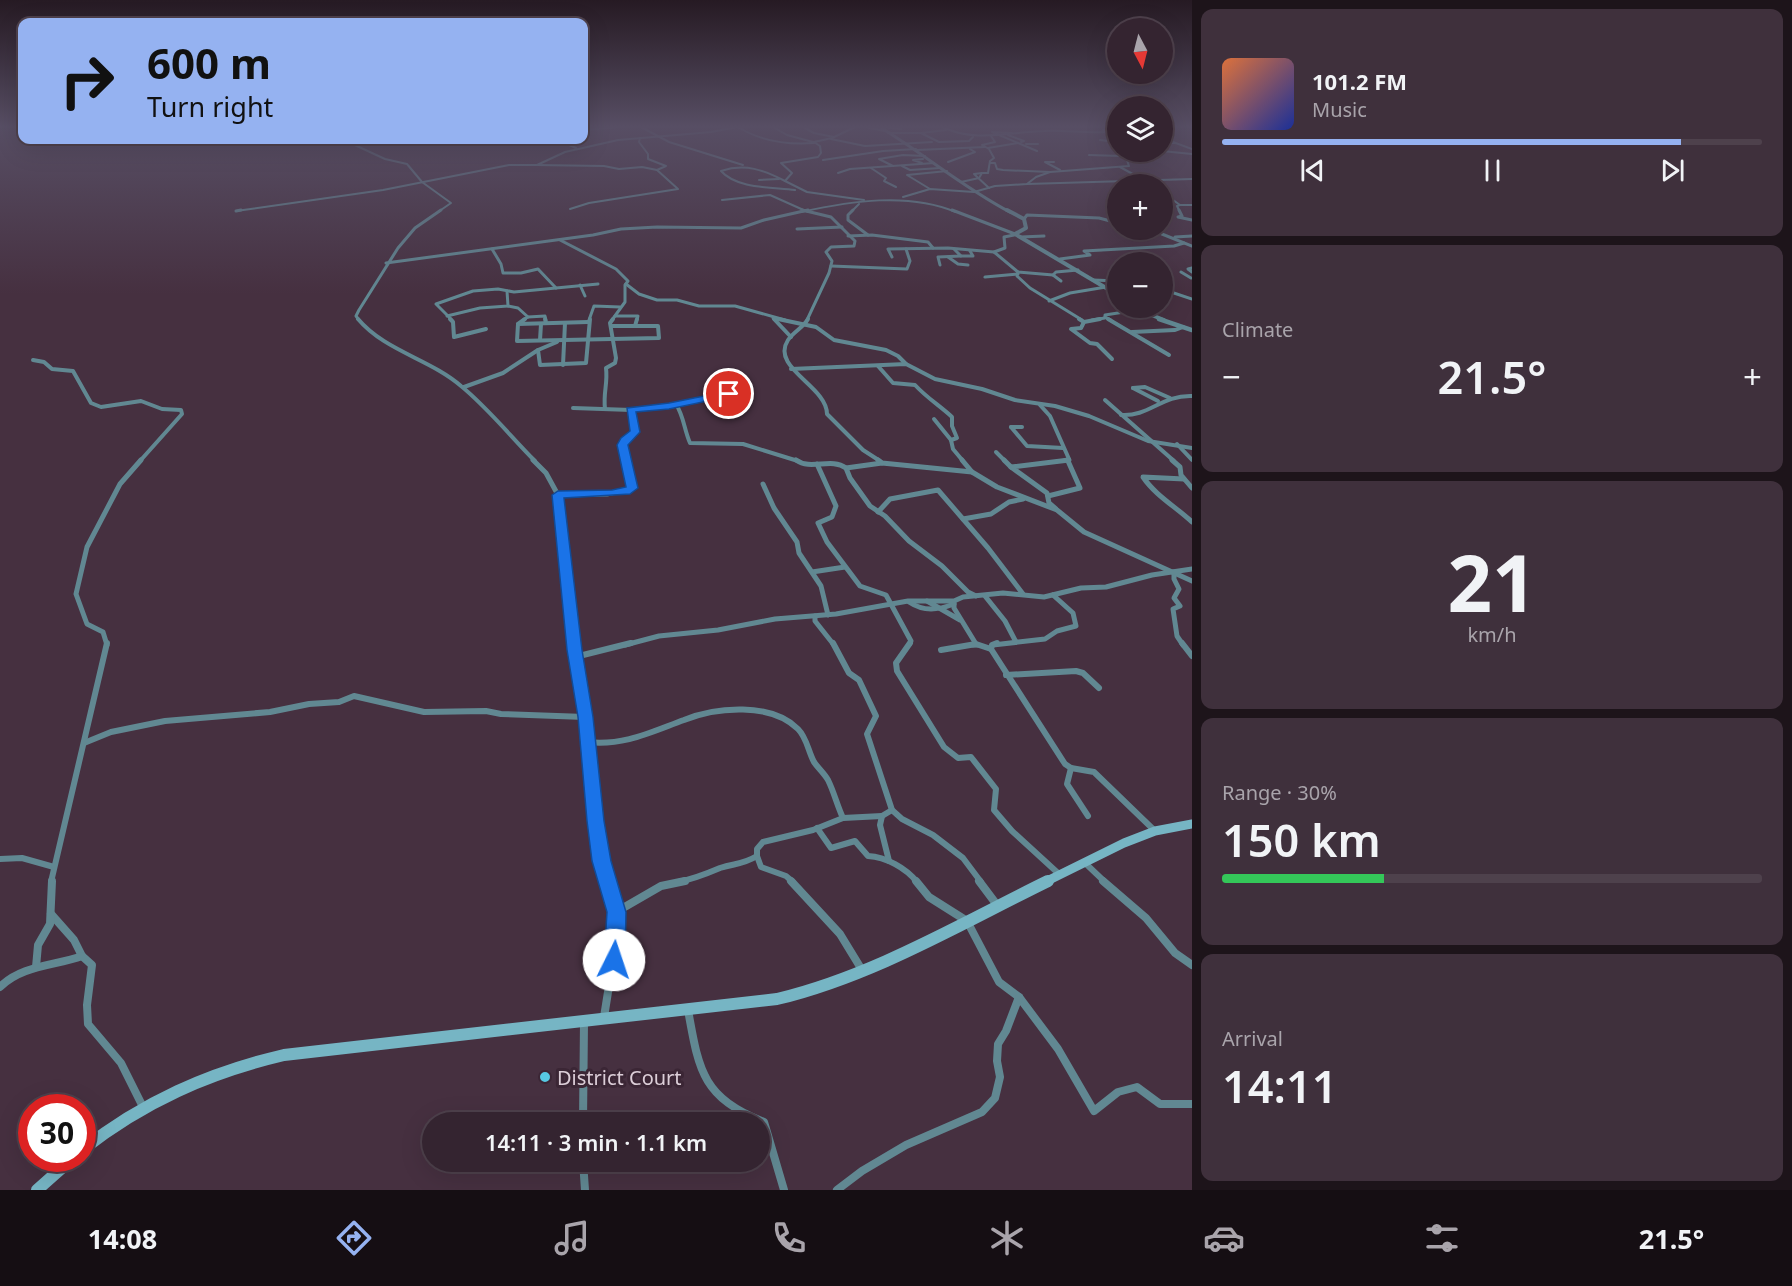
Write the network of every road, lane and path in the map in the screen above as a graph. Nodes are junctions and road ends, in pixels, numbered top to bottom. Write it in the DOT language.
graph roads {
  1 [pos="422,182"];
  2 [pos="961,182"];
  3 [pos="419,183"];
  4 [pos="671,183"];
  5 [pos="736,183"];
  6 [pos="788,183"];
  7 [pos="887,183"];
  8 [pos="919,183"];
  9 [pos="984,183"];
  10 [pos="1042,183"];
  11 [pos="1027,184"];
  12 [pos="792,185"];
  13 [pos="896,187"];
  14 [pos="989,188"];
  15 [pos="930,189"];
  16 [pos="795,190"];
  17 [pos="660,192"];
  18 [pos="800,192"];
  19 [pos="807,192"];
  20 [pos="974,192"];
  21 [pos="675,194"];
  22 [pos="770,195"];
  23 [pos="906,197"];
  24 [pos="897,199"];
  25 [pos="722,200"];
  26 [pos="909,200"];
  27 [pos="1173,200"];
  28 [pos="878,201"];
  29 [pos="861,203"];
  30 [pos="1180,205"];
  31 [pos="1192,205"];
  32 [pos="570,209"];
  33 [pos="236,210"];
  34 [pos="807,211"];
  35 [pos="1024,219"];
  36 [pos="1107,220"];
  37 [pos="1192,220"];
  38 [pos="842,227"];
  39 [pos="797,229"];
  40 [pos="1015,234"];
  41 [pos="868,235"];
  42 [pos="848,236"];
  43 [pos="1044,236"];
  44 [pos="1192,236"];
  45 [pos="1021,237"];
  46 [pos="1173,238"];
  47 [pos="560,240"];
  48 [pos="1184,243"];
  49 [pos="1192,246"];
  50 [pos="933,248"];
  51 [pos="952,248"];
  52 [pos="492,249"];
  53 [pos="906,249"];
  54 [pos="969,250"];
  55 [pos="994,252"];
  56 [pos="962,256"];
  57 [pos="891,257"];
  58 [pos="948,257"];
  59 [pos="1060,259"];
  60 [pos="386,263"];
  61 [pos="940,265"];
  62 [pos="968,265"];
  63 [pos="831,266"];
  64 [pos="1078,270"];
  65 [pos="1181,272"];
  66 [pos="1018,273"];
  67 [pos="1053,274"];
  68 [pos="985,277"];
  69 [pos="1192,278"];
  70 [pos="1093,279"];
  71 [pos="1107,280"];
  72 [pos="1061,281"];
  73 [pos="598,284"];
  74 [pos="626,284"];
  75 [pos="580,285"];
  76 [pos="1106,287"];
  77 [pos="556,288"];
  78 [pos="507,291"];
  79 [pos="1173,293"];
  80 [pos="585,296"];
  81 [pos="1192,299"];
  82 [pos="1049,301"];
  83 [pos="508,306"];
  84 [pos="620,307"];
  85 [pos="1107,315"];
  86 [pos="447,316"];
  87 [pos="528,316"];
  88 [pos="615,316"];
  89 [pos="1105,317"];
  90 [pos="772,318"];
  91 [pos="1159,318"];
  92 [pos="588,322"];
  93 [pos="1083,322"];
  94 [pos="544,323"];
  95 [pos="565,323"];
  96 [pos="518,324"];
  97 [pos="805,325"];
  98 [pos="611,326"];
  99 [pos="635,326"];
  100 [pos="1183,327"];
  101 [pos="486,329"];
  102 [pos="1192,330"];
  103 [pos="1132,332"];
  104 [pos="791,337"];
  105 [pos="613,338"];
  106 [pos="587,339"];
  107 [pos="540,340"];
  108 [pos="564,340"];
  109 [pos="538,350"];
  110 [pos="1169,355"];
  111 [pos="1112,359"];
  112 [pos="33,360"];
  113 [pos="906,364"];
  114 [pos="563,365"];
  115 [pos="877,365"];
  116 [pos="791,369"];
  117 [pos="464,387"];
  118 [pos="751,393"];
  119 [pos="1192,396"];
  120 [pos="1170,398"];
  121 [pos="1105,400"];
  122 [pos="1160,402"];
  123 [pos="676,404"];
  124 [pos="1038,404"];
  125 [pos="573,408"];
  126 [pos="606,410"];
  127 [pos="631,410"];
  128 [pos="1121,415"];
  129 [pos="934,419"];
  130 [pos="1022,427"];
  131 [pos="951,440"];
  132 [pos="1148,441"];
  133 [pos="1177,444"];
  134 [pos="1063,448"];
  135 [pos="1192,448"];
  136 [pos="996,452"];
  137 [pos="1192,460"];
  138 [pos="1068,461"];
  139 [pos="882,463"];
  140 [pos="817,464"];
  141 [pos="1011,467"];
  142 [pos="846,468"];
  143 [pos="974,473"];
  144 [pos="1186,480"];
  145 [pos="762,484"];
  146 [pos="1192,488"];
  147 [pos="558,495"];
  148 [pos="1048,496"];
  149 [pos="1024,499"];
  150 [pos="1058,510"];
  151 [pos="878,512"];
  152 [pos="963,519"];
  153 [pos="1192,522"];
  154 [pos="845,567"];
  155 [pos="1192,569"];
  156 [pos="812,572"];
  157 [pos="1174,572"];
  158 [pos="1192,581"];
  159 [pos="1023,594"];
  160 [pos="965,595"];
  161 [pos="1053,595"];
  162 [pos="985,596"];
  163 [pos="926,600"];
  164 [pos="908,601"];
  165 [pos="889,603"];
  166 [pos="954,603"];
  167 [pos="941,610"];
  168 [pos="828,615"];
  169 [pos="815,618"];
  170 [pos="962,621"];
  171 [pos="1016,642"];
  172 [pos="976,644"];
  173 [pos="991,649"];
  174 [pos="941,650"];
  175 [pos="1192,656"];
  176 [pos="575,657"];
  177 [pos="1006,675"];
  178 [pos="1099,688"];
  179 [pos="339,702"];
  180 [pos="585,717"];
  181 [pos="84,742"];
  182 [pos="587,742"];
  183 [pos="1071,768"];
  184 [pos="892,810"];
  185 [pos="882,816"];
  186 [pos="1088,816"];
  187 [pos="843,818"];
  188 [pos="1192,824"];
  189 [pos="816,828"];
  190 [pos="1155,831"];
  191 [pos="757,856"];
  192 [pos="0,860"];
  193 [pos="889,862"];
  194 [pos="1084,862"];
  195 [pos="54,867"];
  196 [pos="1059,874"];
  197 [pos="998,905"];
  198 [pos="49,906"];
  199 [pos="616,912"];
  200 [pos="967,921"];
  201 [pos="82,956"];
  202 [pos="1192,965"];
  203 [pos="36,967"];
  204 [pos="863,972"];
  205 [pos="0,987"];
  206 [pos="1019,997"];
  207 [pos="688,1010"];
  208 [pos="604,1018"];
  209 [pos="584,1022"];
  210 [pos="1192,1104"];
  211 [pos="142,1105"];
  212 [pos="583,1112"];
  213 [pos="96,1140"];
  214 [pos="57,1172"];
  215 [pos="584,1172"];
  216 [pos="36,1190"];
  217 [pos="585,1190"];
  218 [pos="784,1190"];
  219 [pos="837,1190"];
  1 -- 60 [label="street"];
  2 -- 20 [label="street"];
  3 -- 33 [label="street"];
  4 -- 17 [label="street"];
  5 -- 16 [label="street"];
  6 -- 12 [label="street"];
  7 -- 13 [label="street"];
  8 -- 15 [label="street"];
  9 -- 14 [label="street"];
  10 -- 11 [label="street"];
  11 -- 14 [label="street"];
  12 -- 16 [label="street"];
  12 -- 19 [label="street"];
  14 -- 20 [label="street"];
  15 -- 20 [label="street"];
  15 -- 23 [label="street"];
  16 -- 18 [label="street"];
  17 -- 21 [label="street"];
  17 -- 32 [label="street"];
  18 -- 19 [label="street"];
  18 -- 22 [label="street"];
  19 -- 28 [label="street"];
  20 -- 35 [label="street"];
  22 -- 25 [label="street"];
  22 -- 34 [label="street"];
  23 -- 24 [label="street"];
  23 -- 26 [label="street"];
  24 -- 26 [label="street"];
  24 -- 28 [label="street"];
  26 -- 40 [label="street"];
  27 -- 30 [label="street"];
  28 -- 29 [label="street"];
  29 -- 34 [label="street"];
  29 -- 41 [label="street"];
  30 -- 31 [label="street"];
  30 -- 37 [label="street"];
  34 -- 38 [label="street"];
  34 -- 47 [label="street"];
  35 -- 36 [label="street"];
  35 -- 40 [label="street"];
  38 -- 39 [label="street"];
  38 -- 42 [label="street"];
  40 -- 45 [label="street"];
  40 -- 55 [label="street"];
  41 -- 42 [label="street"];
  41 -- 50 [label="street"];
  42 -- 63 [label="street"];
  43 -- 45 [label="street"];
  44 -- 46 [label="street"];
  45 -- 59 [label="street"];
  46 -- 48 [label="street"];
  47 -- 52 [label="street"];
  47 -- 74 [label="street"];
  48 -- 49 [label="street"];
  48 -- 59 [label="street"];
  50 -- 51 [label="street"];
  50 -- 53 [label="street"];
  51 -- 54 [label="street"];
  51 -- 56 [label="street"];
  52 -- 60 [label="street"];
  52 -- 77 [label="street"];
  53 -- 57 [label="street"];
  53 -- 63 [label="street"];
  54 -- 55 [label="street"];
  54 -- 56 [label="street"];
  55 -- 66 [label="street"];
  56 -- 58 [label="street"];
  58 -- 61 [label="street"];
  58 -- 62 [label="street"];
  59 -- 64 [label="street"];
  60 -- 117 [label="street"];
  63 -- 97 [label="street"];
  64 -- 67 [label="street"];
  64 -- 70 [label="street"];
  65 -- 69 [label="street"];
  66 -- 67 [label="street"];
  66 -- 68 [label="street"];
  66 -- 82 [label="street"];
  67 -- 72 [label="street"];
  70 -- 71 [label="street"];
  70 -- 76 [label="street"];
  73 -- 75 [label="street"];
  74 -- 84 [label="street"];
  74 -- 90 [label="street"];
  75 -- 77 [label="street"];
  75 -- 80 [label="street"];
  76 -- 82 [label="street"];
  77 -- 78 [label="street"];
  78 -- 83 [label="street"];
  78 -- 86 [label="street"];
  79 -- 81 [label="street"];
  82 -- 93 [label="street"];
  83 -- 86 [label="street"];
  83 -- 87 [label="street"];
  84 -- 88 [label="street"];
  84 -- 92 [label="street"];
  85 -- 89 [label="street"];
  86 -- 101 [label="street"];
  87 -- 94 [label="street"];
  87 -- 96 [label="street"];
  88 -- 98 [label="street"];
  88 -- 99 [label="street"];
  89 -- 93 [label="street"];
  89 -- 103 [label="street"];
  90 -- 97 [label="street"];
  90 -- 104 [label="street"];
  91 -- 100 [label="street"];
  92 -- 95 [label="street"];
  92 -- 106 [label="street"];
  93 -- 111 [label="street"];
  94 -- 95 [label="street"];
  94 -- 96 [label="street"];
  94 -- 107 [label="street"];
  95 -- 108 [label="street"];
  96 -- 107 [label="street"];
  97 -- 104 [label="street"];
  97 -- 113 [label="street"];
  98 -- 99 [label="street"];
  98 -- 105 [label="street"];
  99 -- 105 [label="street"];
  100 -- 102 [label="street"];
  100 -- 103 [label="street"];
  103 -- 110 [label="street"];
  104 -- 116 [label="street"];
  105 -- 106 [label="street"];
  105 -- 126 [label="street"];
  106 -- 108 [label="street"];
  106 -- 114 [label="street"];
  107 -- 108 [label="street"];
  108 -- 109 [label="street"];
  108 -- 114 [label="street"];
  109 -- 114 [label="street"];
  109 -- 117 [label="street"];
  112 -- 181 [label="street"];
  113 -- 115 [label="street"];
  113 -- 124 [label="street"];
  115 -- 116 [label="street"];
  115 -- 131 [label="street"];
  116 -- 139 [label="street"];
  117 -- 147 [label="street"];
  118 -- 123 [label="street"];
  119 -- 120 [label="street"];
  120 -- 122 [label="street"];
  120 -- 122 [label="street"];
  121 -- 128 [label="street"];
  122 -- 128 [label="street"];
  123 -- 127 [label="street"];
  123 -- 140 [label="street"];
  124 -- 132 [label="street"];
  124 -- 134 [label="street"];
  125 -- 126 [label="street"];
  126 -- 127 [label="street"];
  127 -- 147 [label="street"];
  128 -- 132 [label="street"];
  129 -- 131 [label="street"];
  130 -- 134 [label="street"];
  131 -- 143 [label="street"];
  132 -- 133 [label="street"];
  132 -- 144 [label="street"];
  133 -- 135 [label="street"];
  133 -- 137 [label="street"];
  134 -- 138 [label="street"];
  136 -- 141 [label="street"];
  138 -- 141 [label="street"];
  138 -- 148 [label="street"];
  139 -- 142 [label="street"];
  139 -- 143 [label="street"];
  140 -- 142 [label="street"];
  140 -- 154 [label="street"];
  141 -- 148 [label="street"];
  142 -- 151 [label="street"];
  143 -- 149 [label="street"];
  144 -- 146 [label="street"];
  144 -- 153 [label="street"];
  145 -- 156 [label="street"];
  147 -- 176 [label="street"];
  148 -- 150 [label="street"];
  149 -- 150 [label="street"];
  149 -- 152 [label="street"];
  150 -- 157 [label="street"];
  151 -- 152 [label="street"];
  151 -- 160 [label="street"];
  152 -- 159 [label="street"];
  154 -- 156 [label="street"];
  154 -- 165 [label="street"];
  155 -- 157 [label="street"];
  156 -- 168 [label="street"];
  157 -- 158 [label="street"];
  157 -- 161 [label="street"];
  157 -- 175 [label="street"];
  159 -- 161 [label="street"];
  159 -- 162 [label="street"];
  160 -- 162 [label="street"];
  160 -- 166 [label="street"];
  161 -- 171 [label="street"];
  162 -- 171 [label="street"];
  163 -- 164 [label="street"];
  163 -- 166 [label="street"];
  163 -- 167 [label="street"];
  164 -- 165 [label="street"];
  164 -- 167 [label="street"];
  165 -- 168 [label="street"];
  165 -- 196 [label="street"];
  166 -- 167 [label="street"];
  166 -- 170 [label="street"];
  167 -- 170 [label="street"];
  168 -- 169 [label="street"];
  169 -- 176 [label="street"];
  169 -- 184 [label="street"];
  170 -- 172 [label="street"];
  171 -- 173 [label="street"];
  172 -- 173 [label="street"];
  172 -- 174 [label="street"];
  173 -- 177 [label="street"];
  176 -- 180 [label="street"];
  177 -- 178 [label="street"];
  177 -- 183 [label="street"];
  179 -- 180 [label="street"];
  179 -- 181 [label="street"];
  180 -- 182 [label="street"];
  181 -- 195 [label="street"];
  182 -- 187 [label="street"];
  182 -- 199 [label="street"];
  183 -- 186 [label="street"];
  183 -- 190 [label="street"];
  184 -- 185 [label="street"];
  184 -- 197 [label="street"];
  185 -- 187 [label="street"];
  185 -- 193 [label="street"];
  187 -- 189 [label="street"];
  188 -- 190 [label="main road"];
  189 -- 191 [label="street"];
  189 -- 193 [label="street"];
  190 -- 194 [label="main road"];
  191 -- 199 [label="street"];
  191 -- 204 [label="street"];
  192 -- 195 [label="street"];
  193 -- 200 [label="street"];
  194 -- 196 [label="main road"];
  194 -- 202 [label="street"];
  195 -- 198 [label="street"];
  196 -- 197 [label="main road"];
  197 -- 200 [label="main road"];
  198 -- 201 [label="street"];
  198 -- 203 [label="street"];
  199 -- 208 [label="street"];
  200 -- 204 [label="main road"];
  200 -- 206 [label="street"];
  201 -- 203 [label="street"];
  201 -- 211 [label="street"];
  203 -- 205 [label="street"];
  204 -- 207 [label="main road"];
  206 -- 210 [label="street"];
  206 -- 219 [label="street"];
  207 -- 208 [label="main road"];
  207 -- 218 [label="street"];
  208 -- 209 [label="main road"];
  209 -- 211 [label="main road"];
  209 -- 212 [label="street"];
  211 -- 213 [label="main road"];
  214 -- 216 [label="main road"];
  215 -- 217 [label="street"];
}
